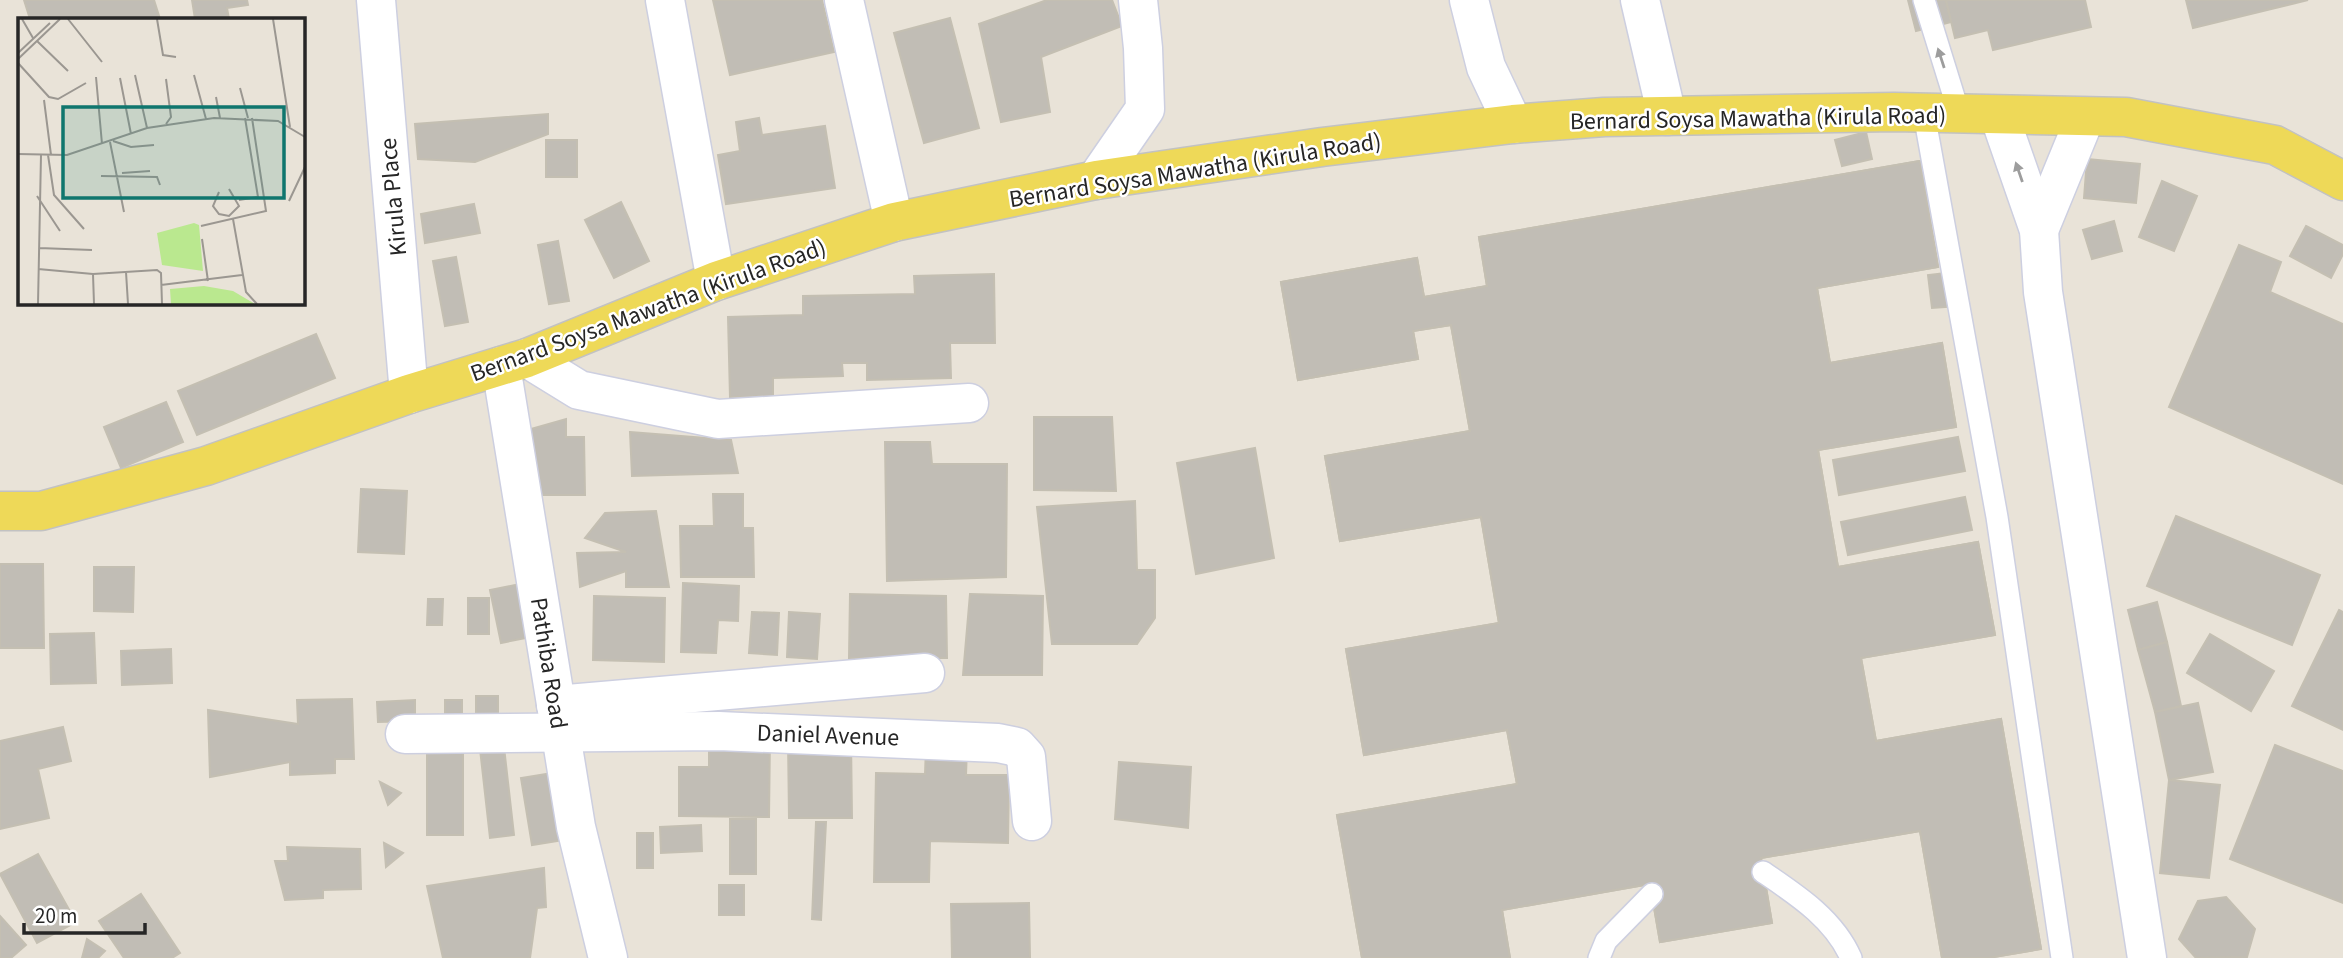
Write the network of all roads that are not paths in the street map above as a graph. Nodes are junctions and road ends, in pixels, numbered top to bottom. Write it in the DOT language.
graph roads {
  1 [pos="376,0"];
  2 [pos="665,0"];
  3 [pos="844,0"];
  4 [pos="1127,0"];
  5 [pos="1138,0"];
  6 [pos="1469,0"];
  7 [pos="1640,0"];
  8 [pos="1924,0"];
  9 [pos="1143,48"];
  10 [pos="1942,115"];
  11 [pos="1999,115"];
  12 [pos="1667,116"];
  13 [pos="2085,118"];
  14 [pos="1513,124"];
  15 [pos="1096,180"];
  16 [pos="2343,181"];
  17 [pos="894,222"];
  18 [pos="2039,230"];
  19 [pos="716,281"];
  20 [pos="514,362"];
  21 [pos="409,394"];
  22 [pos="969,403"];
  23 [pos="0,511"];
  24 [pos="925,673"];
  25 [pos="558,720"];
  26 [pos="405,734"];
  27 [pos="1032,821"];
  28 [pos="1763,872"];
  29 [pos="1652,894"];
  30 [pos="608,958"];
  31 [pos="1599,958"];
  32 [pos="1851,958"];
  33 [pos="2062,958"];
  34 [pos="2147,958"];
  1 -- 21 [label="street, Kirula Place"];
  2 -- 19 [label="street"];
  3 -- 17 [label="street"];
  4 -- 9 [label="street"];
  5 -- 9 [label="street"];
  6 -- 14 [label="street"];
  7 -- 12 [label="street"];
  10 -- 8 [label="lane, one-way"];
  9 -- 15 [label="street"];
  10 -- 11 [label="main road, Bernard Soysa Mawatha (Kirula Road)"];
  10 -- 12 [label="main road, Bernard Soysa Mawatha (Kirula Road)"];
  10 -- 33 [label="lane"];
  11 -- 13 [label="main road, Bernard Soysa Mawatha (Kirula Road)"];
  18 -- 11 [label="street, one-way"];
  12 -- 14 [label="main road, Bernard Soysa Mawatha (Kirula Road)"];
  13 -- 16 [label="main road, Bernard Soysa Mawatha (Kirula Road)"];
  13 -- 18 [label="street"];
  14 -- 15 [label="main road, Bernard Soysa Mawatha (Kirula Road)"];
  15 -- 17 [label="main road, Bernard Soysa Mawatha (Kirula Road)"];
  17 -- 19 [label="main road, Bernard Soysa Mawatha (Kirula Road)"];
  18 -- 34 [label="street"];
  19 -- 20 [label="main road, Bernard Soysa Mawatha (Kirula Road)"];
  20 -- 21 [label="main road, Bernard Soysa Mawatha (Kirula Road)"];
  20 -- 22 [label="street"];
  20 -- 25 [label="street, Pathiba Road"];
  21 -- 23 [label="main road, Bernard Soysa Mawatha (Kirula Road)"];
  24 -- 25 [label="street"];
  25 -- 26 [label="street"];
  25 -- 27 [label="street, Daniel Avenue"];
  25 -- 30 [label="street, Pathiba Road"];
  28 -- 32 [label="lane"];
  29 -- 31 [label="lane"];
}
